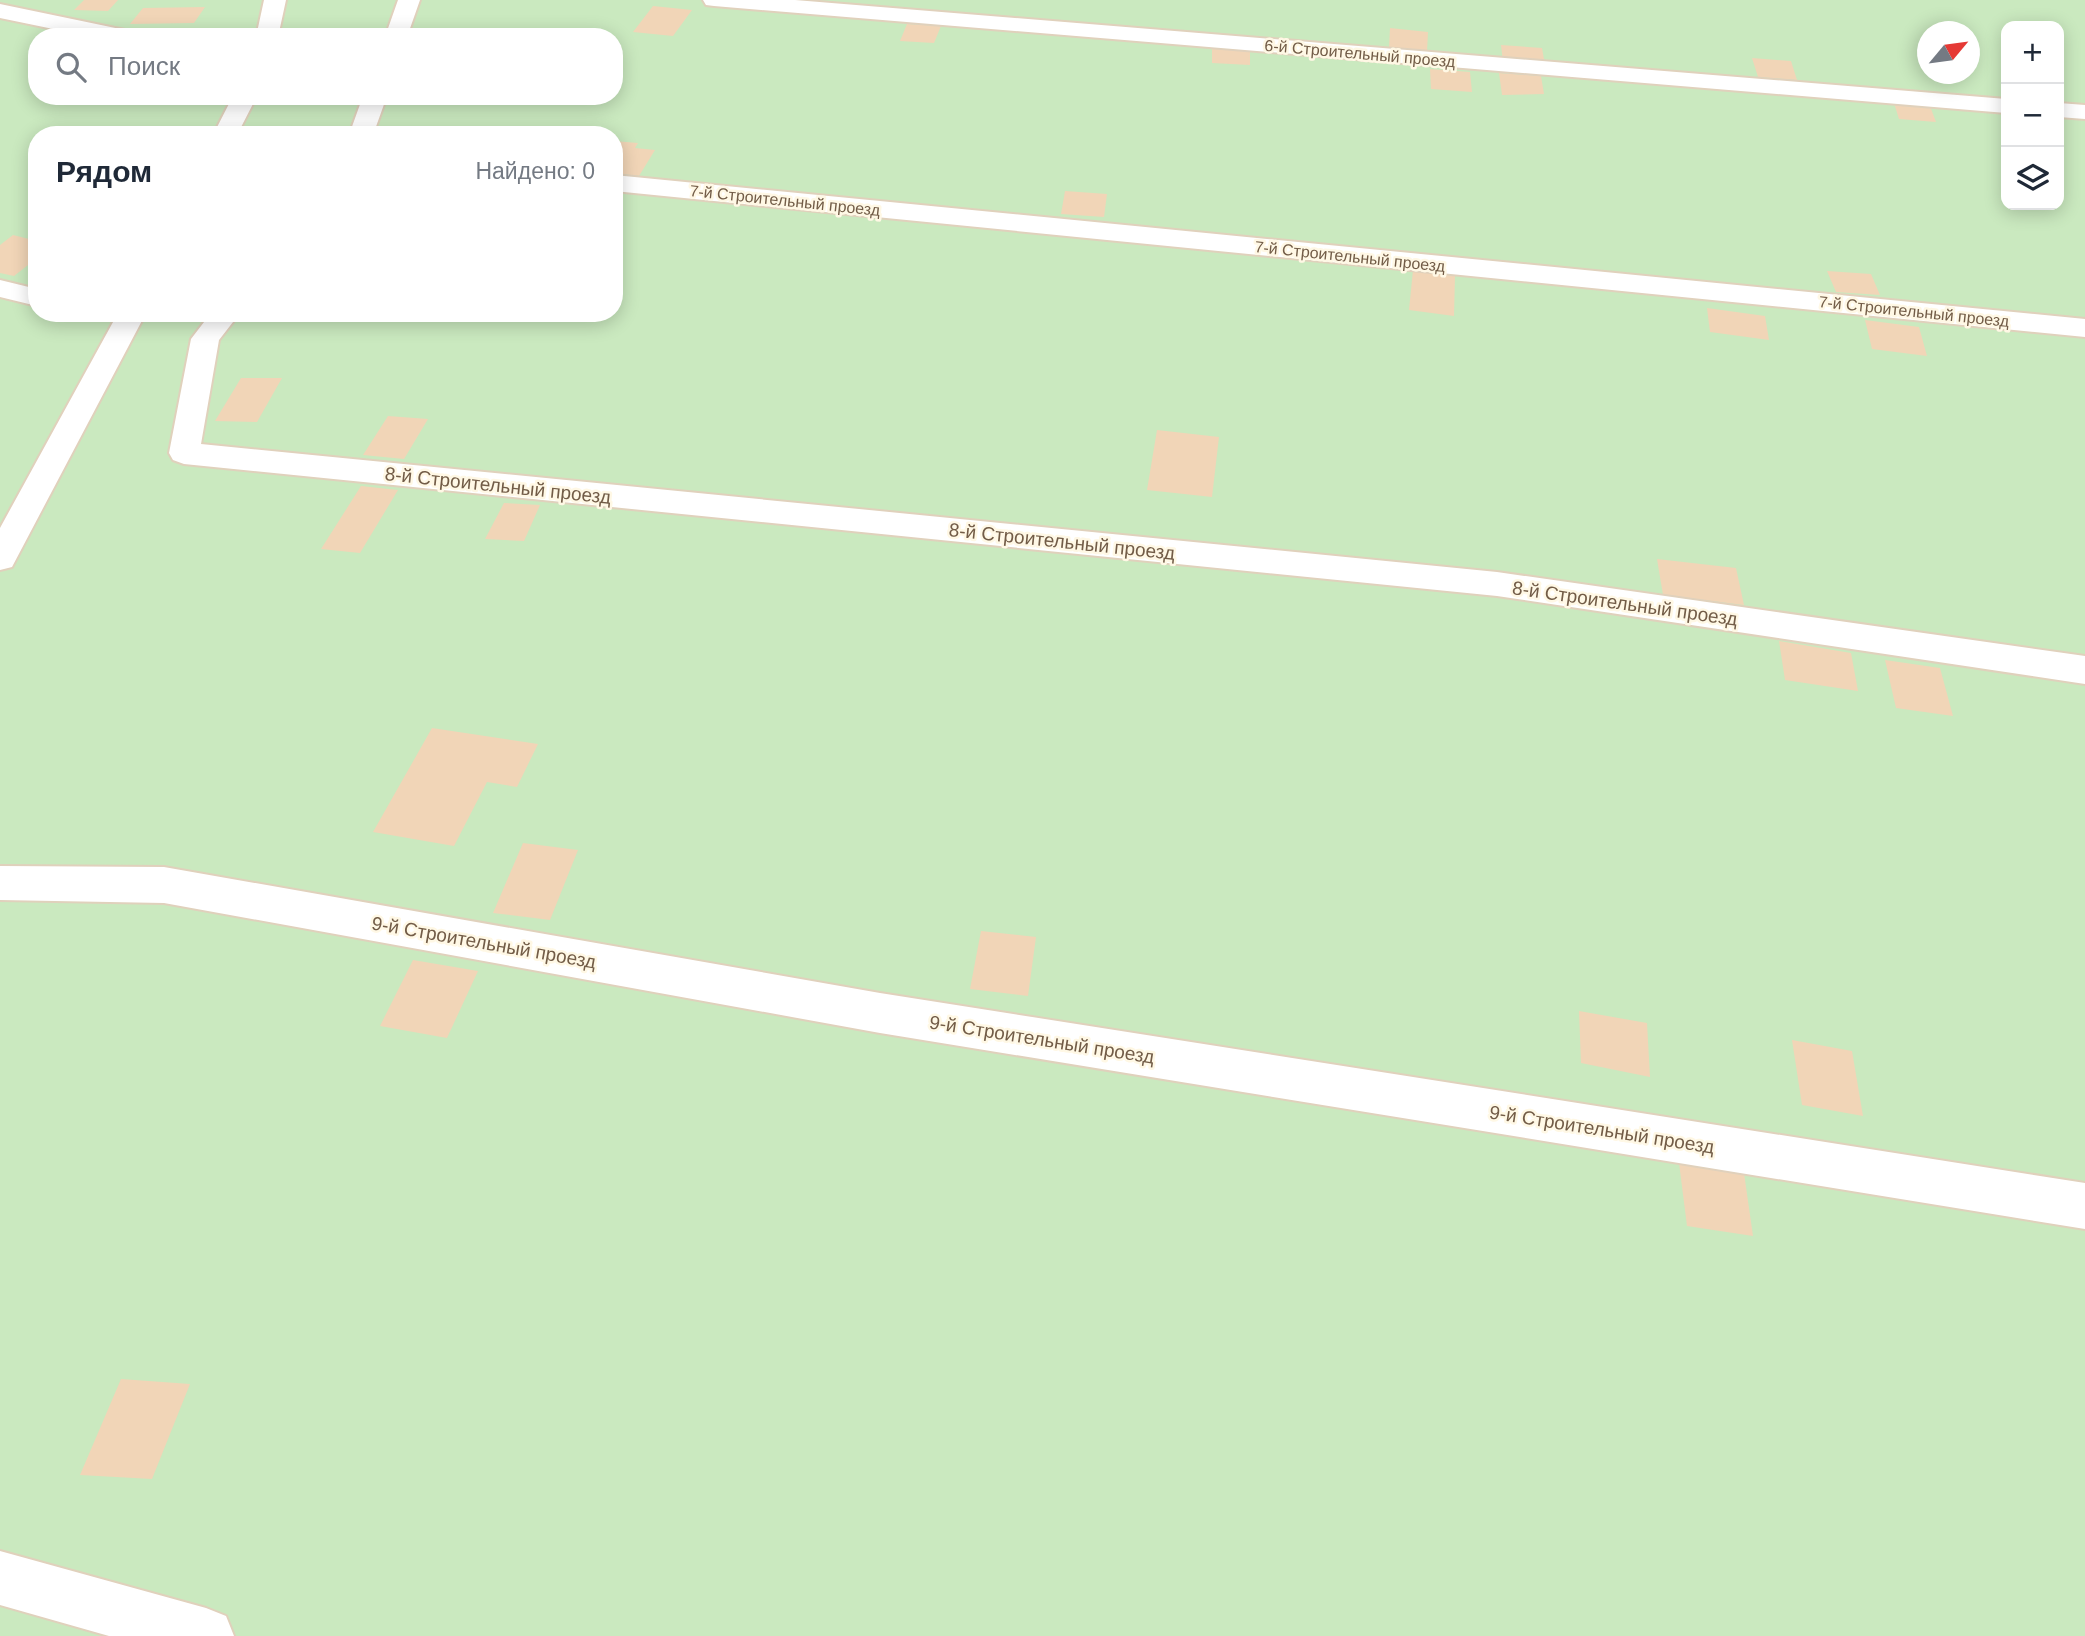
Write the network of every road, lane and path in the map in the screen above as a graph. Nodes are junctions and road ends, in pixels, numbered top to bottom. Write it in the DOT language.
graph roads {
  1 [pos="275,0"];
  2 [pos="409,0"];
  3 [pos="714,0"];
  4 [pos="0,11"];
  5 [pos="82,28"];
  6 [pos="269,28"];
  7 [pos="399,28"];
  8 [pos="240,105"];
  9 [pos="372,105"];
  10 [pos="2001,106"];
  11 [pos="2064,110"];
  12 [pos="2085,112"];
  13 [pos="230,126"];
  14 [pos="364,126"];
  15 [pos="623,184"];
  16 [pos="0,288"];
  17 [pos="28,296"];
  18 [pos="118,322"];
  19 [pos="219,322"];
  20 [pos="2085,328"];
  21 [pos="0,558"];
  22 [pos="2085,670"];
  23 [pos="0,883"];
  24 [pos="2085,1206"];
  25 [pos="0,1578"];
  26 [pos="206,1636"];
  1 -- 6 [label="street"];
  2 -- 7 [label="street"];
  3 -- 10 [label="street, 6-й Строительный проезд"];
  4 -- 5 [label="street"];
  8 -- 13 [label="street"];
  9 -- 14 [label="street"];
  11 -- 12 [label="street"];
  15 -- 20 [label="street, 7-й Строительный проезд"];
  16 -- 17 [label="street"];
  18 -- 21 [label="street"];
  19 -- 22 [label="street, 8-й Строительный проезд"];
  23 -- 24 [label="street, 9-й Строительный проезд"];
  25 -- 26 [label="street"];
}
